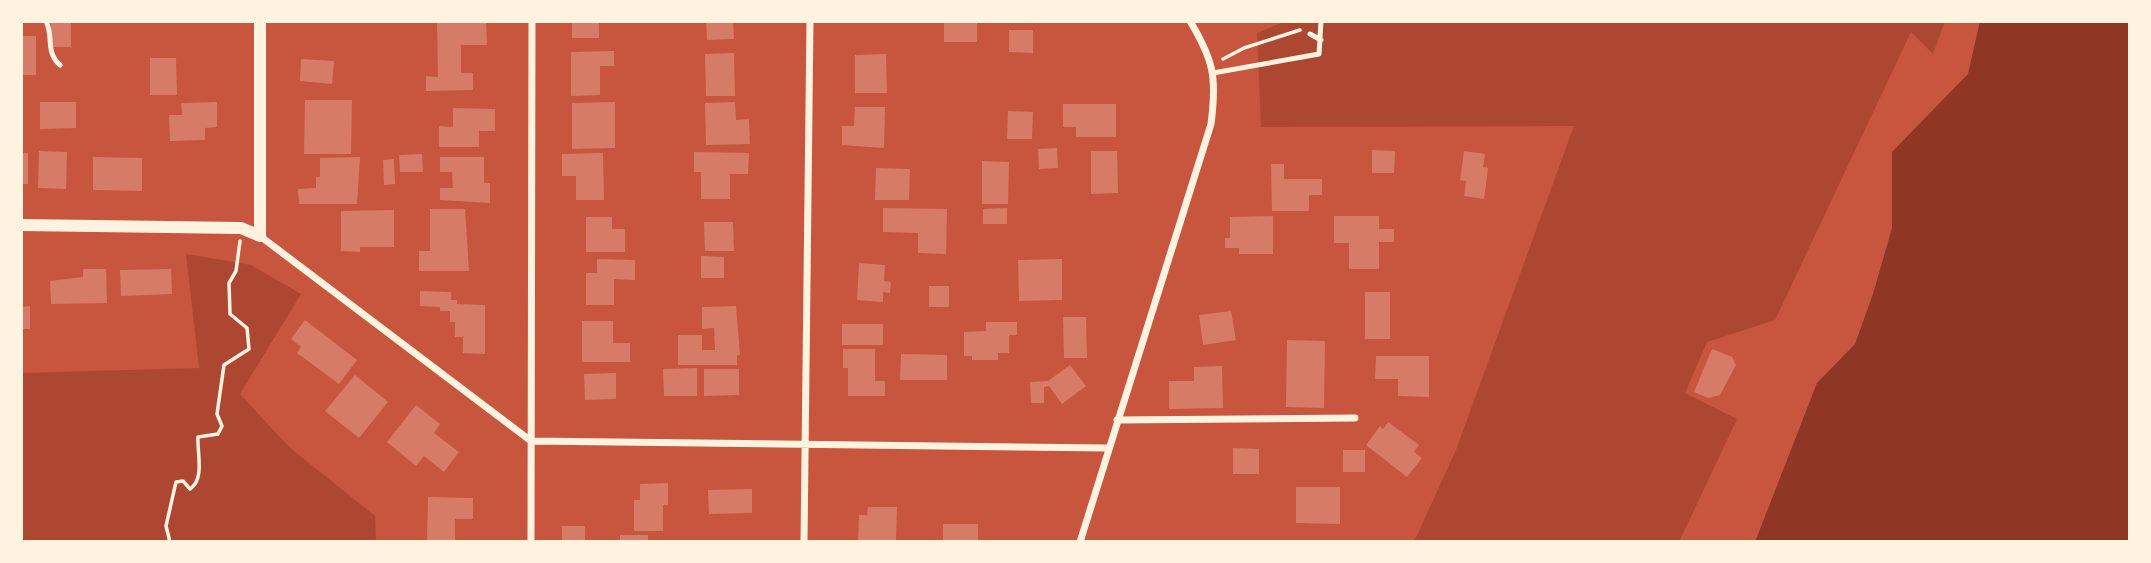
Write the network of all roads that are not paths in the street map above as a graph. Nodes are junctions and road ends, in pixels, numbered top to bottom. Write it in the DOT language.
graph roads {
  1 [pos="46,21"];
  2 [pos="260,21"];
  3 [pos="532,21"];
  4 [pos="810,21"];
  5 [pos="1190,21"];
  6 [pos="1321,22"];
  7 [pos="1310,34"];
  8 [pos="1321,40"];
  9 [pos="1322,49"];
  10 [pos="1332,49"];
  11 [pos="60,65"];
  12 [pos="1213,73"];
  13 [pos="21,225"];
  14 [pos="260,236"];
  15 [pos="1355,418"];
  16 [pos="1117,420"];
  17 [pos="531,441"];
  18 [pos="804,444"];
  19 [pos="1108,447"];
  20 [pos="531,542"];
  21 [pos="804,542"];
  22 [pos="1080,542"];
  1 -- 11 [label="lane"];
  2 -- 14 [label="street"];
  3 -- 17 [label="street"];
  4 -- 18 [label="street"];
  5 -- 12 [label="street"];
  6 -- 8 [label="lane"];
  7 -- 8 [label="lane"];
  8 -- 9 [label="lane"];
  9 -- 10 [label="lane"];
  9 -- 12 [label="lane"];
  12 -- 16 [label="street"];
  13 -- 14 [label="street"];
  14 -- 17 [label="street"];
  15 -- 16 [label="street"];
  16 -- 19 [label="street"];
  17 -- 18 [label="street"];
  17 -- 20 [label="street"];
  18 -- 19 [label="street"];
  18 -- 21 [label="street"];
  19 -- 22 [label="street"];
}
